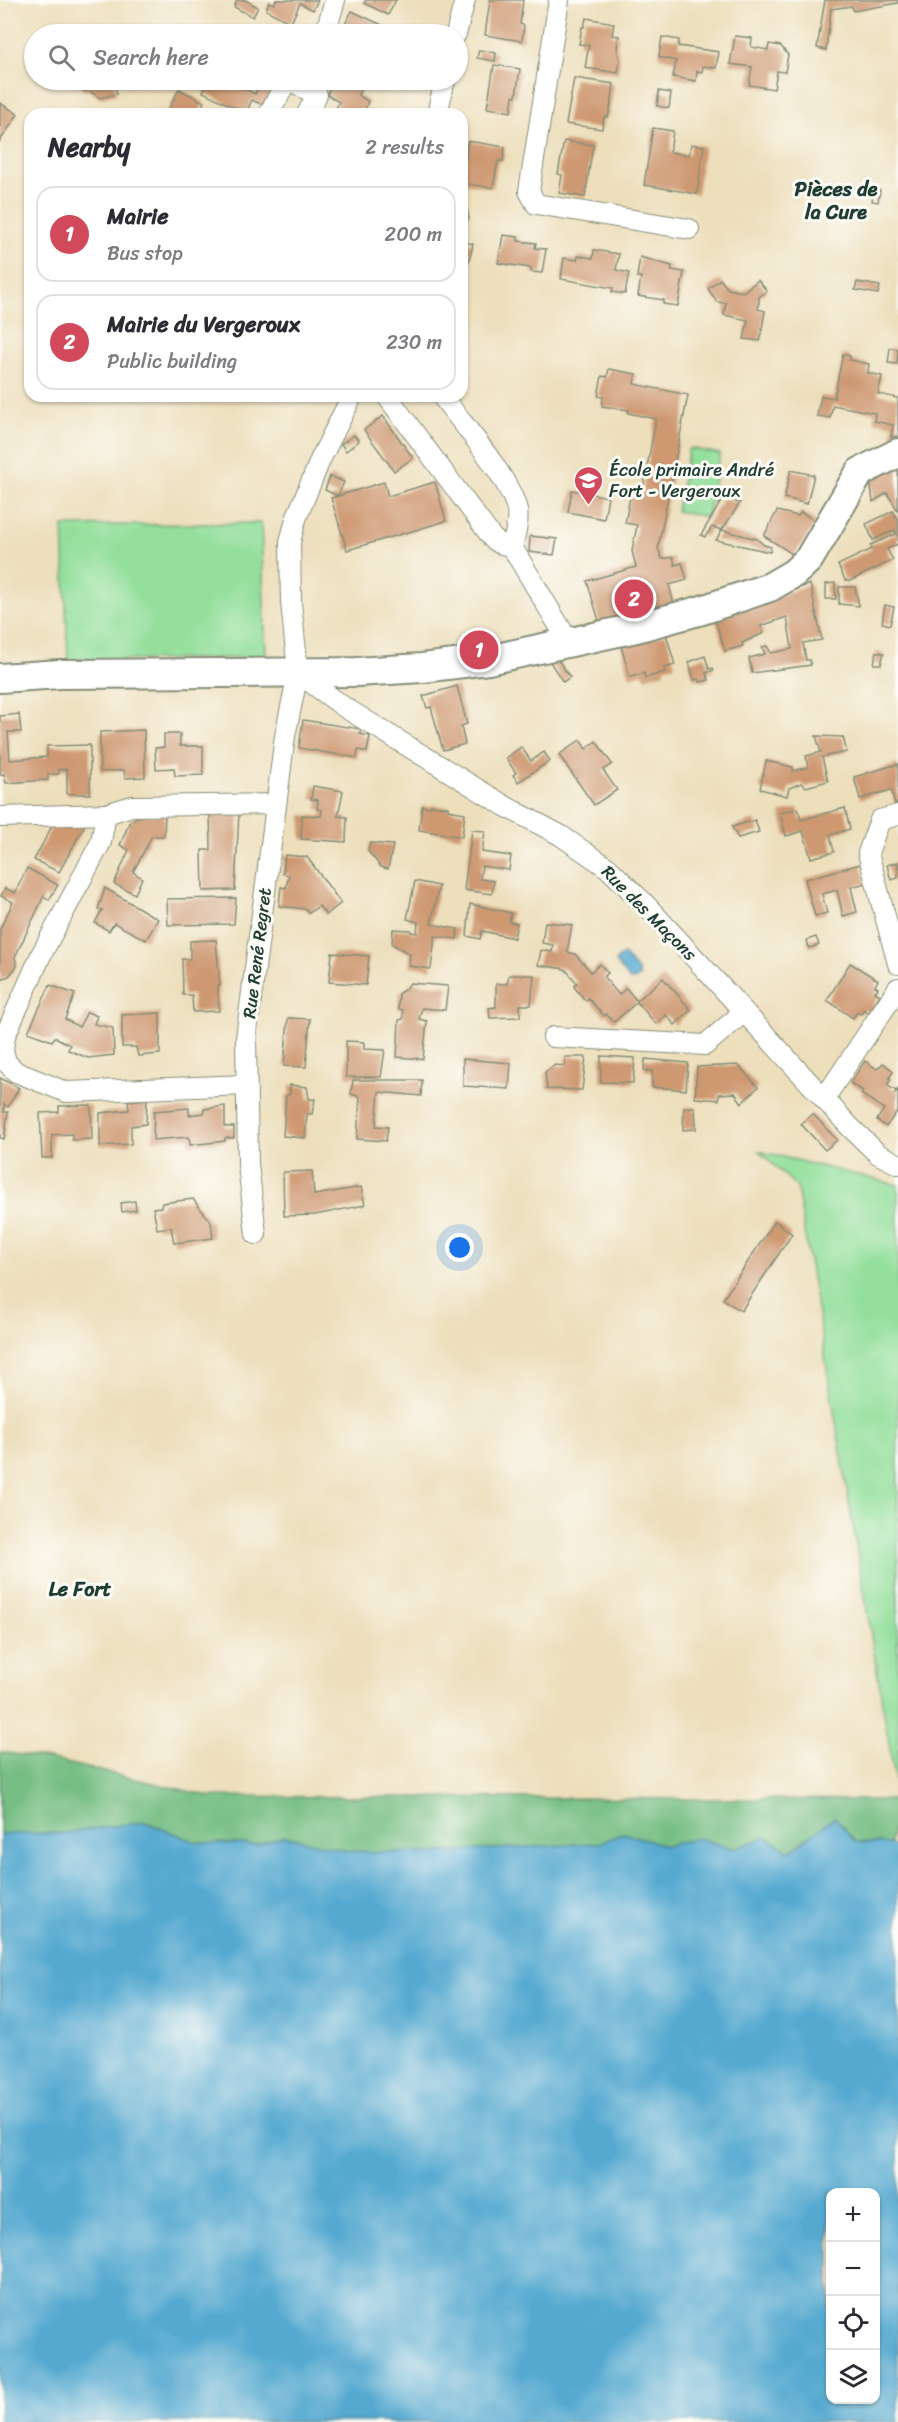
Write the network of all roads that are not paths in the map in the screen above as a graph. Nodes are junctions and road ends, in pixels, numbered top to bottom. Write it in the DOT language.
graph roads {
  1 [pos="335,0"];
  2 [pos="465,0"];
  3 [pos="559,0"];
  4 [pos="328,24"];
  5 [pos="459,24"];
  6 [pos="288,90"];
  7 [pos="309,90"];
  8 [pos="443,90"];
  9 [pos="274,108"];
  10 [pos="310,108"];
  11 [pos="438,108"];
  12 [pos="689,229"];
  13 [pos="349,402"];
  14 [pos="391,402"];
  15 [pos="446,402"];
  16 [pos="898,453"];
  17 [pos="512,547"];
  18 [pos="570,644"];
  19 [pos="298,673"];
  20 [pos="0,678"];
  21 [pos="276,804"];
  22 [pos="106,814"];
  23 [pos="898,814"];
  24 [pos="0,818"];
  25 [pos="898,964"];
  26 [pos="898,988"];
  27 [pos="744,1012"];
  28 [pos="553,1037"];
  29 [pos="246,1085"];
  30 [pos="824,1099"];
  31 [pos="898,1164"];
  32 [pos="256,1234"];
  1 -- 4 [label="street"];
  2 -- 5 [label="street"];
  3 -- 12 [label="street"];
  6 -- 9 [label="street"];
  7 -- 10 [label="street"];
  8 -- 11 [label="street"];
  13 -- 19 [label="street, Rue René Regret"];
  14 -- 17 [label="street"];
  15 -- 17 [label="street"];
  16 -- 18 [label="street"];
  17 -- 18 [label="street"];
  18 -- 19 [label="street"];
  19 -- 20 [label="street"];
  19 -- 21 [label="street, Rue René Regret"];
  19 -- 27 [label="street, Rue des Maçons"];
  21 -- 22 [label="street"];
  21 -- 29 [label="street, Rue René Regret"];
  22 -- 24 [label="street"];
  22 -- 29 [label="street"];
  23 -- 25 [label="street"];
  26 -- 30 [label="street"];
  27 -- 28 [label="street"];
  27 -- 30 [label="street, Rue des Maçons"];
  29 -- 32 [label="street, Rue René Regret"];
  30 -- 31 [label="street, Rue des Maçons"];
}
